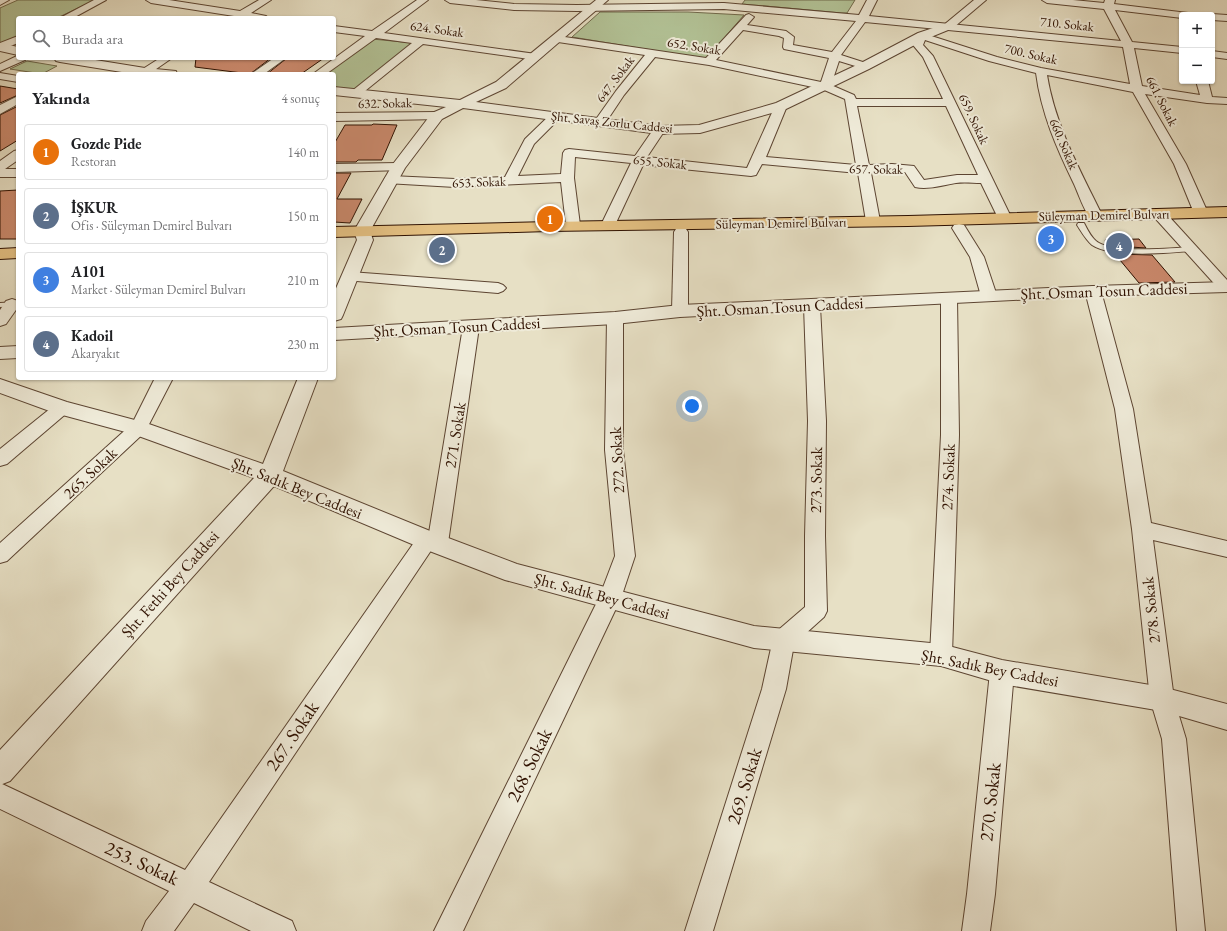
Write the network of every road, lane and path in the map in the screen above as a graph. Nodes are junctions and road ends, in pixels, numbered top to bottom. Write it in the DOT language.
graph roads {
  1 [pos="4,0"];
  2 [pos="101,0"];
  3 [pos="151,0"];
  4 [pos="266,0"];
  5 [pos="424,0"];
  6 [pos="450,0"];
  7 [pos="872,0"];
  8 [pos="981,0"];
  9 [pos="1047,0"];
  10 [pos="0,2"];
  11 [pos="726,3"];
  12 [pos="1109,3"];
  13 [pos="599,4"];
  14 [pos="757,9"];
  15 [pos="1179,14"];
  16 [pos="69,16"];
  17 [pos="239,16"];
  18 [pos="1215,17"];
  19 [pos="1227,18"];
  20 [pos="862,19"];
  21 [pos="949,26"];
  22 [pos="740,27"];
  23 [pos="336,29"];
  24 [pos="375,34"];
  25 [pos="922,36"];
  26 [pos="558,39"];
  27 [pos="16,40"];
  28 [pos="420,42"];
  29 [pos="1128,44"];
  30 [pos="0,47"];
  31 [pos="1179,50"];
  32 [pos="16,51"];
  33 [pos="653,53"];
  34 [pos="1215,54"];
  35 [pos="536,56"];
  36 [pos="835,56"];
  37 [pos="1227,56"];
  38 [pos="17,60"];
  39 [pos="71,60"];
  40 [pos="164,60"];
  41 [pos="279,60"];
  42 [pos="709,62"];
  43 [pos="865,66"];
  44 [pos="0,68"];
  45 [pos="1041,71"];
  46 [pos="137,72"];
  47 [pos="145,72"];
  48 [pos="260,72"];
  49 [pos="322,72"];
  50 [pos="0,76"];
  51 [pos="16,79"];
  52 [pos="1203,84"];
  53 [pos="825,86"];
  54 [pos="1137,89"];
  55 [pos="336,91"];
  56 [pos="356,93"];
  57 [pos="16,100"];
  58 [pos="1207,100"];
  59 [pos="1227,101"];
  60 [pos="851,102"];
  61 [pos="950,102"];
  62 [pos="460,104"];
  63 [pos="781,106"];
  64 [pos="0,110"];
  65 [pos="437,116"];
  66 [pos="556,116"];
  67 [pos="336,117"];
  68 [pos="600,122"];
  69 [pos="659,130"];
  70 [pos="16,155"];
  71 [pos="640,160"];
  72 [pos="758,160"];
  73 [pos="0,166"];
  74 [pos="398,167"];
  75 [pos="336,168"];
  76 [pos="864,170"];
  77 [pos="0,173"];
  78 [pos="16,173"];
  79 [pos="567,178"];
  80 [pos="986,179"];
  81 [pos="391,180"];
  82 [pos="509,181"];
  83 [pos="1227,212"];
  84 [pos="1201,213"];
  85 [pos="1095,215"];
  86 [pos="1004,217"];
  87 [pos="1164,219"];
  88 [pos="873,221"];
  89 [pos="1227,222"];
  90 [pos="573,225"];
  91 [pos="608,225"];
  92 [pos="1081,225"];
  93 [pos="959,228"];
  94 [pos="336,232"];
  95 [pos="681,232"];
  96 [pos="364,236"];
  97 [pos="336,242"];
  98 [pos="0,244"];
  99 [pos="16,244"];
  100 [pos="1192,249"];
  101 [pos="16,253"];
  102 [pos="0,254"];
  103 [pos="350,277"];
  104 [pos="1226,287"];
  105 [pos="498,288"];
  106 [pos="1093,291"];
  107 [pos="989,296"];
  108 [pos="949,298"];
  109 [pos="10,304"];
  110 [pos="812,306"];
  111 [pos="336,310"];
  112 [pos="680,311"];
  113 [pos="615,318"];
  114 [pos="0,321"];
  115 [pos="471,327"];
  116 [pos="336,334"];
  117 [pos="16,352"];
  118 [pos="0,353"];
  119 [pos="163,380"];
  120 [pos="307,380"];
  121 [pos="0,386"];
  122 [pos="62,408"];
  123 [pos="138,428"];
  124 [pos="0,459"];
  125 [pos="270,475"];
  126 [pos="1142,529"];
  127 [pos="432,542"];
  128 [pos="1227,548"];
  129 [pos="0,555"];
  130 [pos="610,598"];
  131 [pos="784,639"];
  132 [pos="941,655"];
  133 [pos="1002,672"];
  134 [pos="1162,699"];
  135 [pos="1227,717"];
  136 [pos="0,771"];
  137 [pos="0,796"];
  138 [pos="190,886"];
  139 [pos="156,931"];
  140 [pos="282,931"];
  141 [pos="448,931"];
  142 [pos="699,931"];
  143 [pos="976,931"];
  144 [pos="1191,931"];
  1 -- 10 [label="street"];
  2 -- 16 [label="street"];
  3 -- 17 [label="street"];
  4 -- 17 [label="street"];
  5 -- 24 [label="street"];
  6 -- 13 [label="street, 710. Sokak"];
  7 -- 20 [label="street"];
  8 -- 21 [label="street, Şht. Savaş Zorlu Caddesi"];
  9 -- 12 [label="street"];
  11 -- 13 [label="street, 710. Sokak"];
  11 -- 14 [label="street, 710. Sokak"];
  12 -- 15 [label="street"];
  12 -- 29 [label="street, 661. Sokak"];
  13 -- 26 [label="street"];
  14 -- 20 [label="street, 710. Sokak"];
  14 -- 22 [label="street"];
  18 -- 19 [label="street"];
  20 -- 21 [label="street, 710. Sokak"];
  20 -- 36 [label="street"];
  21 -- 25 [label="street, Şht. Savaş Zorlu Caddesi"];
  21 -- 29 [label="street, 710. Sokak"];
  22 -- 36 [label="street"];
  22 -- 42 [label="street"];
  23 -- 24 [label="street, 624. Sokak"];
  24 -- 28 [label="street, 624. Sokak"];
  24 -- 49 [label="street"];
  25 -- 43 [label="street, Şht. Savaş Zorlu Caddesi"];
  25 -- 45 [label="street, 700. Sokak"];
  25 -- 61 [label="street, 659. Sokak"];
  26 -- 33 [label="street, 652. Sokak"];
  26 -- 35 [label="street"];
  27 -- 30 [label="street"];
  28 -- 35 [label="street, 624. Sokak"];
  28 -- 56 [label="street"];
  29 -- 31 [label="street, 710. Sokak"];
  29 -- 54 [label="street, 661. Sokak"];
  30 -- 32 [label="street"];
  33 -- 42 [label="street, 652. Sokak"];
  33 -- 68 [label="street, 647. Sokak"];
  34 -- 37 [label="street"];
  35 -- 62 [label="street"];
  36 -- 43 [label="street"];
  36 -- 53 [label="street"];
  38 -- 44 [label="street"];
  39 -- 46 [label="street"];
  40 -- 47 [label="street"];
  41 -- 48 [label="street"];
  42 -- 53 [label="street, 652. Sokak"];
  43 -- 53 [label="street, Şht. Savaş Zorlu Caddesi"];
  45 -- 54 [label="street, 700. Sokak"];
  45 -- 85 [label="street, 660. Sokak"];
  50 -- 51 [label="street"];
  52 -- 58 [label="street"];
  53 -- 60 [label="street, 652. Sokak"];
  53 -- 63 [label="street, Şht. Savaş Zorlu Caddesi"];
  54 -- 58 [label="street, 700. Sokak"];
  54 -- 84 [label="street, 661. Sokak"];
  55 -- 56 [label="street, Şht. Savaş Zorlu Caddesi"];
  56 -- 62 [label="street, Şht. Savaş Zorlu Caddesi"];
  57 -- 64 [label="street"];
  58 -- 59 [label="street, 700. Sokak"];
  60 -- 61 [label="street"];
  60 -- 76 [label="street"];
  61 -- 80 [label="street, 659. Sokak"];
  62 -- 65 [label="street"];
  62 -- 66 [label="street, Şht. Savaş Zorlu Caddesi"];
  63 -- 69 [label="street, Şht. Savaş Zorlu Caddesi"];
  63 -- 72 [label="street, 655. Sokak"];
  65 -- 67 [label="street, 632. Sokak"];
  65 -- 74 [label="street"];
  66 -- 68 [label="street, Şht. Savaş Zorlu Caddesi"];
  66 -- 82 [label="street"];
  68 -- 69 [label="street, Şht. Savaş Zorlu Caddesi"];
  69 -- 71 [label="street"];
  70 -- 73 [label="street"];
  71 -- 72 [label="street, 655. Sokak"];
  71 -- 79 [label="street, 655. Sokak"];
  71 -- 91 [label="street"];
  72 -- 76 [label="street, 657. Sokak"];
  74 -- 75 [label="street"];
  74 -- 81 [label="street"];
  76 -- 80 [label="street, 657. Sokak"];
  76 -- 88 [label="street"];
  77 -- 78 [label="street"];
  79 -- 82 [label="street, 653. Sokak"];
  79 -- 90 [label="street, 655. Sokak"];
  80 -- 86 [label="street, 659. Sokak"];
  81 -- 82 [label="street, 653. Sokak"];
  81 -- 96 [label="street"];
  83 -- 84 [label="main road, Süleyman Demirel Bulvarı"];
  84 -- 87 [label="main road, Süleyman Demirel Bulvarı"];
  85 -- 86 [label="main road, Süleyman Demirel Bulvarı"];
  85 -- 87 [label="main road, Süleyman Demirel Bulvarı"];
  86 -- 88 [label="main road, Süleyman Demirel Bulvarı"];
  87 -- 89 [label="main road, Süleyman Demirel Bulvarı"];
  87 -- 92 [label="main road, Süleyman Demirel Bulvarı"];
  87 -- 100 [label="street"];
  88 -- 91 [label="main road, Süleyman Demirel Bulvarı"];
  90 -- 91 [label="main road, Süleyman Demirel Bulvarı"];
  90 -- 96 [label="main road, Süleyman Demirel Bulvarı"];
  92 -- 93 [label="main road, Süleyman Demirel Bulvarı"];
  92 -- 100 [label="lane"];
  93 -- 95 [label="main road, Süleyman Demirel Bulvarı"];
  93 -- 107 [label="street"];
  94 -- 96 [label="main road, Süleyman Demirel Bulvarı"];
  95 -- 96 [label="main road, Süleyman Demirel Bulvarı"];
  95 -- 112 [label="street"];
  96 -- 97 [label="main road, Süleyman Demirel Bulvarı"];
  96 -- 103 [label="street"];
  98 -- 99 [label="main road"];
  100 -- 104 [label="street"];
  101 -- 102 [label="main road"];
  103 -- 105 [label="street"];
  103 -- 111 [label="street"];
  104 -- 106 [label="street, Şht. Osman Tosun Caddesi"];
  106 -- 107 [label="street, Şht. Osman Tosun Caddesi"];
  106 -- 126 [label="street, 278. Sokak"];
  107 -- 108 [label="street, Şht. Osman Tosun Caddesi"];
  108 -- 110 [label="street, Şht. Osman Tosun Caddesi"];
  108 -- 132 [label="street, 274. Sokak"];
  109 -- 114 [label="street"];
  110 -- 112 [label="street, Şht. Osman Tosun Caddesi"];
  110 -- 131 [label="street, 273. Sokak"];
  112 -- 113 [label="street, Şht. Osman Tosun Caddesi"];
  113 -- 115 [label="street, Şht. Osman Tosun Caddesi"];
  113 -- 130 [label="street, 272. Sokak"];
  115 -- 116 [label="street, Şht. Osman Tosun Caddesi"];
  115 -- 127 [label="street, 271. Sokak"];
  117 -- 118 [label="street"];
  119 -- 123 [label="street, 265. Sokak"];
  120 -- 125 [label="street, Şht. Fethi Bey Caddesi"];
  121 -- 122 [label="street, Şht. Sadık Bey Caddesi"];
  122 -- 123 [label="street, Şht. Sadık Bey Caddesi"];
  122 -- 124 [label="street"];
  123 -- 125 [label="street, Şht. Sadık Bey Caddesi"];
  123 -- 129 [label="street, 265. Sokak"];
  125 -- 127 [label="street, Şht. Sadık Bey Caddesi"];
  125 -- 136 [label="street, Şht. Fethi Bey Caddesi"];
  126 -- 128 [label="street"];
  126 -- 134 [label="street, 278. Sokak"];
  127 -- 130 [label="street, Şht. Sadık Bey Caddesi"];
  127 -- 138 [label="street, 267. Sokak"];
  130 -- 131 [label="street, Şht. Sadık Bey Caddesi"];
  130 -- 141 [label="street, 268. Sokak"];
  131 -- 132 [label="street, Şht. Sadık Bey Caddesi"];
  131 -- 142 [label="street, 269. Sokak"];
  132 -- 133 [label="street, Şht. Sadık Bey Caddesi"];
  133 -- 134 [label="street, Şht. Sadık Bey Caddesi"];
  133 -- 143 [label="street, 270. Sokak"];
  134 -- 135 [label="street, Şht. Sadık Bey Caddesi"];
  134 -- 144 [label="street, 278. Sokak"];
  137 -- 138 [label="street, 253. Sokak"];
  138 -- 139 [label="street, 267. Sokak"];
  138 -- 140 [label="street, 253. Sokak"];
}
